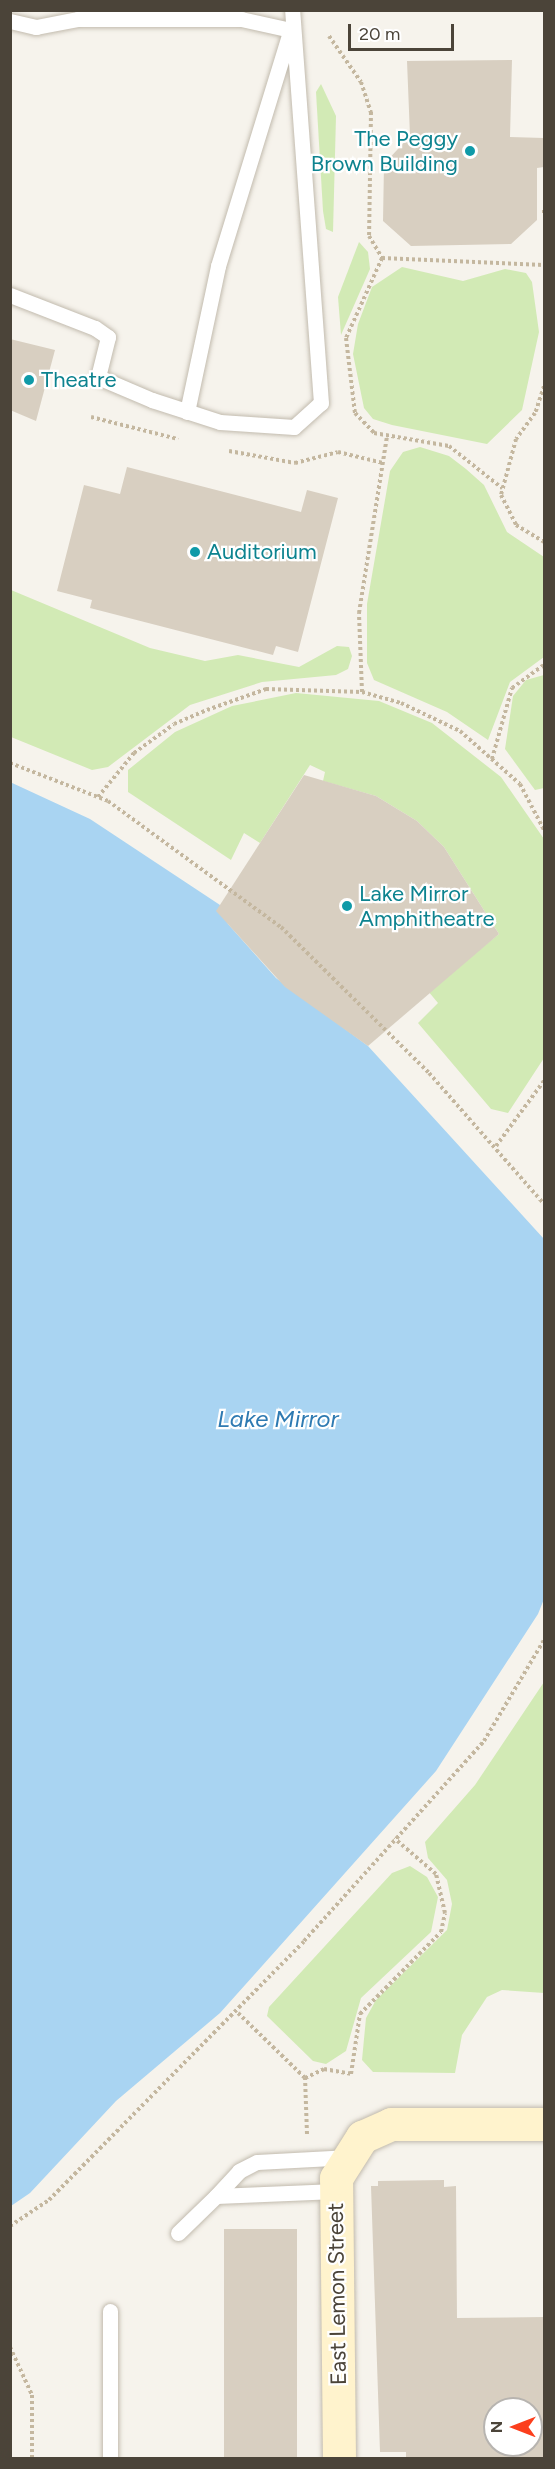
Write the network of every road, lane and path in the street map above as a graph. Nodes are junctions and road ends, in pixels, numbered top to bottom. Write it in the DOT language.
graph roads {
  1 [pos="292,10"];
  2 [pos="10,21"];
  3 [pos="291,30"];
  4 [pos="329,36"];
  5 [pos="382,258"];
  6 [pos="544,265"];
  7 [pos="10,295"];
  8 [pos="544,386"];
  9 [pos="187,412"];
  10 [pos="387,436"];
  11 [pos="502,488"];
  12 [pos="544,542"];
  13 [pos="544,666"];
  14 [pos="362,692"];
  15 [pos="492,759"];
  16 [pos="10,763"];
  17 [pos="98,797"];
  18 [pos="544,830"];
  19 [pos="544,1082"];
  20 [pos="495,1146"];
  21 [pos="544,1204"];
  22 [pos="544,1640"];
  23 [pos="394,1838"];
  24 [pos="238,2013"];
  25 [pos="305,2078"];
  26 [pos="544,2124"];
  27 [pos="307,2139"];
  28 [pos="356,2147"];
  29 [pos="336,2191"];
  30 [pos="216,2196"];
  31 [pos="10,2226"];
  32 [pos="178,2234"];
  33 [pos="110,2311"];
  34 [pos="10,2347"];
  35 [pos="32,2458"];
  36 [pos="110,2458"];
  37 [pos="339,2458"];
  1 -- 3 [label="lane"];
  2 -- 3 [label="lane"];
  3 -- 9 [label="lane"];
  3 -- 9 [label="lane"];
  4 -- 5 [label="path"];
  5 -- 6 [label="path"];
  5 -- 10 [label="path"];
  7 -- 9 [label="lane"];
  8 -- 11 [label="path"];
  10 -- 11 [label="path"];
  10 -- 14 [label="path"];
  11 -- 12 [label="path"];
  13 -- 15 [label="path"];
  14 -- 15 [label="path"];
  14 -- 17 [label="path"];
  15 -- 18 [label="path"];
  16 -- 17 [label="path"];
  17 -- 20 [label="path"];
  19 -- 20 [label="path"];
  20 -- 21 [label="path"];
  22 -- 23 [label="path"];
  23 -- 24 [label="path"];
  23 -- 25 [label="path"];
  24 -- 25 [label="path"];
  24 -- 31 [label="path"];
  25 -- 27 [label="path"];
  26 -- 28 [label="street"];
  28 -- 29 [label="street, East Lemon Street"];
  28 -- 30 [label="lane"];
  29 -- 30 [label="lane"];
  29 -- 37 [label="street, East Lemon Street"];
  30 -- 32 [label="lane"];
  33 -- 36 [label="lane"];
  34 -- 35 [label="path"];
}
